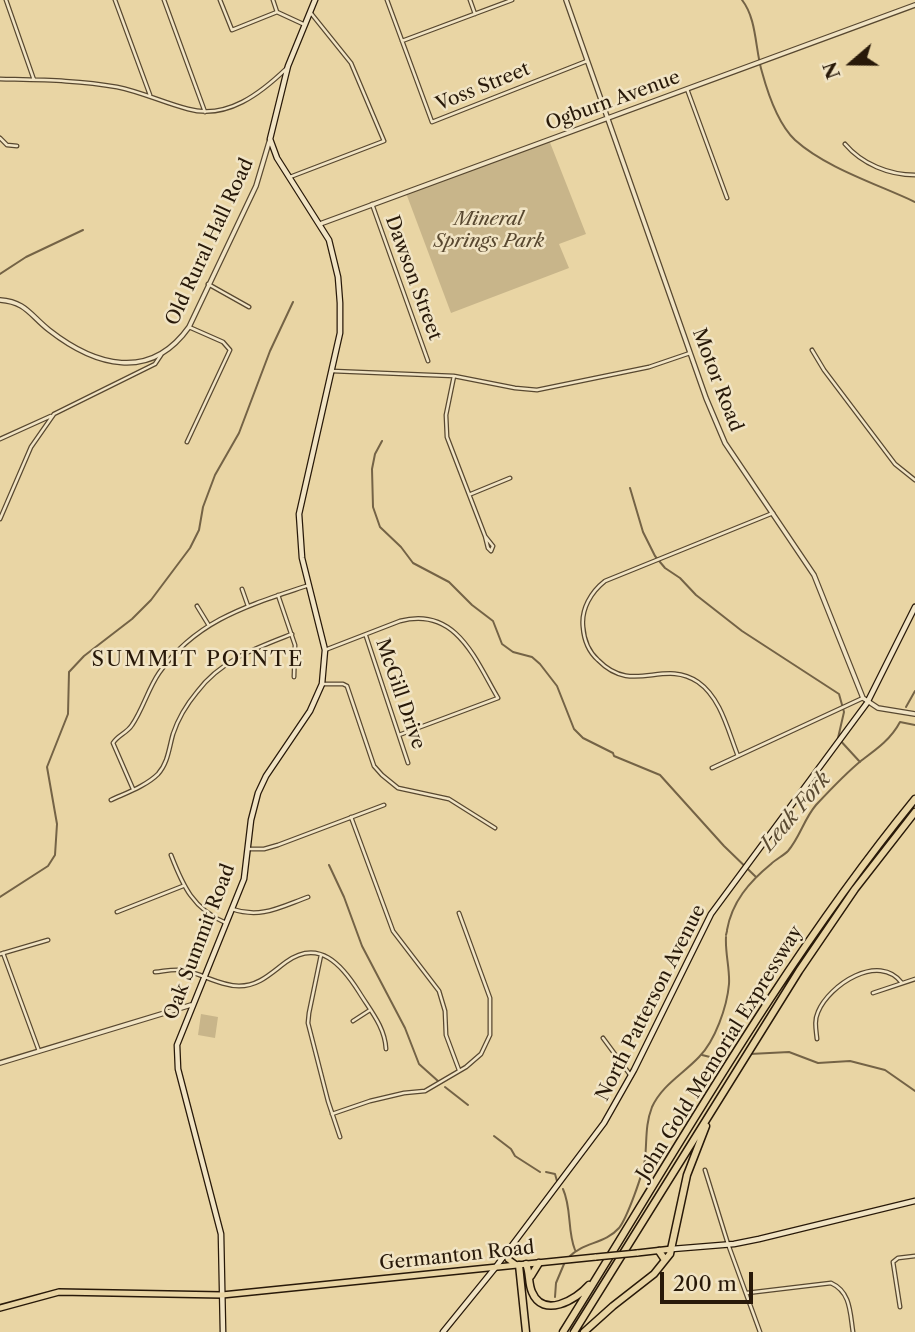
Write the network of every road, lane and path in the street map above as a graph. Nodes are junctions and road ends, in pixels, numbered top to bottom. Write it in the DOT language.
graph roads {
  1 [pos="6,0"];
  2 [pos="115,0"];
  3 [pos="164,0"];
  4 [pos="220,0"];
  5 [pos="273,0"];
  6 [pos="315,0"];
  7 [pos="387,0"];
  8 [pos="470,0"];
  9 [pos="512,0"];
  10 [pos="566,0"];
  11 [pos="915,5"];
  12 [pos="277,12"];
  13 [pos="310,12"];
  14 [pos="475,14"];
  15 [pos="303,24"];
  16 [pos="402,41"];
  17 [pos="587,61"];
  18 [pos="288,66"];
  19 [pos="0,79"];
  20 [pos="34,80"];
  21 [pos="687,89"];
  22 [pos="150,95"];
  23 [pos="205,112"];
  24 [pos="608,118"];
  25 [pos="0,138"];
  26 [pos="270,139"];
  27 [pos="845,144"];
  28 [pos="17,146"];
  29 [pos="915,175"];
  30 [pos="290,177"];
  31 [pos="727,198"];
  32 [pos="372,204"];
  33 [pos="320,224"];
  34 [pos="208,284"];
  35 [pos="0,300"];
  36 [pos="249,307"];
  37 [pos="189,327"];
  38 [pos="812,350"];
  39 [pos="690,353"];
  40 [pos="161,355"];
  41 [pos="428,361"];
  42 [pos="331,371"];
  43 [pos="454,376"];
  44 [pos="54,414"];
  45 [pos="0,439"];
  46 [pos="187,442"];
  47 [pos="510,478"];
  48 [pos="915,480"];
  49 [pos="470,494"];
  50 [pos="773,513"];
  51 [pos="0,519"];
  52 [pos="485,536"];
  53 [pos="309,585"];
  54 [pos="242,589"];
  55 [pos="278,595"];
  56 [pos="197,606"];
  57 [pos="248,606"];
  58 [pos="915,607"];
  59 [pos="208,624"];
  60 [pos="292,634"];
  61 [pos="365,635"];
  62 [pos="325,650"];
  63 [pos="295,677"];
  64 [pos="322,684"];
  65 [pos="865,700"];
  66 [pos="915,714"];
  67 [pos="399,736"];
  68 [pos="738,756"];
  69 [pos="408,762"];
  70 [pos="712,768"];
  71 [pos="134,789"];
  72 [pos="915,799"];
  73 [pos="111,800"];
  74 [pos="384,805"];
  75 [pos="915,813"];
  76 [pos="351,817"];
  77 [pos="495,828"];
  78 [pos="248,849"];
  79 [pos="171,855"];
  80 [pos="183,886"];
  81 [pos="308,897"];
  82 [pos="232,909"];
  83 [pos="117,912"];
  84 [pos="459,913"];
  85 [pos="226,923"];
  86 [pos="48,940"];
  87 [pos="1,954"];
  88 [pos="321,955"];
  89 [pos="155,972"];
  90 [pos="204,976"];
  91 [pos="915,979"];
  92 [pos="902,983"];
  93 [pos="873,993"];
  94 [pos="191,1005"];
  95 [pos="370,1010"];
  96 [pos="353,1021"];
  97 [pos="603,1038"];
  98 [pos="817,1039"];
  99 [pos="386,1049"];
  100 [pos="39,1051"];
  101 [pos="0,1063"];
  102 [pos="459,1070"];
  103 [pos="631,1076"];
  104 [pos="715,1105"];
  105 [pos="332,1114"];
  106 [pos="340,1137"];
  107 [pos="705,1170"];
  108 [pos="915,1201"];
  109 [pos="728,1244"];
  110 [pos="672,1250"];
  111 [pos="508,1251"];
  112 [pos="659,1251"];
  113 [pos="915,1256"];
  114 [pos="665,1260"];
  115 [pos="539,1263"];
  116 [pos="521,1265"];
  117 [pos="495,1268"];
  118 [pos="601,1270"];
  119 [pos="530,1277"];
  120 [pos="747,1293"];
  121 [pos="222,1295"];
  122 [pos="900,1307"];
  123 [pos="0,1308"];
  124 [pos="223,1332"];
  125 [pos="443,1332"];
  126 [pos="526,1332"];
  127 [pos="563,1332"];
  128 [pos="573,1332"];
  129 [pos="584,1332"];
  130 [pos="760,1332"];
  131 [pos="853,1332"];
  1 -- 20 [label="street"];
  2 -- 22 [label="street"];
  3 -- 23 [label="street"];
  4 -- 12 [label="street"];
  5 -- 12 [label="street"];
  6 -- 13 [label="main road, Old Rural Hall Road"];
  7 -- 16 [label="street, Voss Street"];
  8 -- 14 [label="street"];
  9 -- 14 [label="street"];
  10 -- 17 [label="street, Motor Road"];
  11 -- 21 [label="street, Ogburn Avenue"];
  12 -- 15 [label="street"];
  13 -- 15 [label="main road, Old Rural Hall Road"];
  13 -- 30 [label="street"];
  14 -- 16 [label="street"];
  15 -- 18 [label="main road, Old Rural Hall Road"];
  16 -- 17 [label="street, Voss Street"];
  17 -- 24 [label="street, Motor Road"];
  18 -- 23 [label="street"];
  18 -- 26 [label="main road, Old Rural Hall Road"];
  19 -- 20 [label="street"];
  20 -- 22 [label="street"];
  21 -- 24 [label="street, Ogburn Avenue"];
  21 -- 31 [label="street"];
  22 -- 23 [label="street"];
  24 -- 32 [label="street, Ogburn Avenue"];
  24 -- 39 [label="street, Motor Road"];
  25 -- 28 [label="street"];
  26 -- 30 [label="main road, Oak Summit Road"];
  26 -- 34 [label="street, Old Rural Hall Road"];
  27 -- 29 [label="street"];
  30 -- 33 [label="main road, Oak Summit Road"];
  32 -- 33 [label="street, Ogburn Avenue"];
  32 -- 41 [label="street, Dawson Street"];
  33 -- 42 [label="main road, Oak Summit Road"];
  34 -- 36 [label="street"];
  34 -- 37 [label="street, Old Rural Hall Road"];
  35 -- 40 [label="street"];
  37 -- 40 [label="street, Old Rural Hall Road"];
  37 -- 46 [label="street"];
  38 -- 48 [label="street"];
  39 -- 43 [label="street"];
  39 -- 50 [label="street, Motor Road"];
  40 -- 44 [label="street"];
  42 -- 43 [label="street"];
  42 -- 53 [label="main road, Oak Summit Road"];
  43 -- 49 [label="street"];
  44 -- 45 [label="street"];
  44 -- 51 [label="street"];
  47 -- 49 [label="street"];
  49 -- 52 [label="street"];
  50 -- 65 [label="street, Motor Road"];
  50 -- 68 [label="street"];
  53 -- 55 [label="street"];
  53 -- 62 [label="main road, Oak Summit Road"];
  54 -- 57 [label="street"];
  55 -- 57 [label="street"];
  55 -- 60 [label="street"];
  56 -- 59 [label="street"];
  57 -- 59 [label="street"];
  58 -- 65 [label="main road, North Patterson Avenue"];
  59 -- 71 [label="street"];
  60 -- 63 [label="street"];
  60 -- 71 [label="street"];
  61 -- 62 [label="street"];
  61 -- 67 [label="street, McGill Drive"];
  61 -- 67 [label="street"];
  62 -- 64 [label="main road, Oak Summit Road"];
  64 -- 77 [label="street"];
  64 -- 78 [label="main road, Oak Summit Road"];
  65 -- 66 [label="street"];
  65 -- 68 [label="street"];
  65 -- 103 [label="main road, North Patterson Avenue"];
  67 -- 69 [label="street, McGill Drive"];
  68 -- 70 [label="street"];
  71 -- 73 [label="street"];
  72 -- 118 [label="highway, John Gold Memorial Expressway"];
  74 -- 76 [label="street"];
  75 -- 104 [label="highway, John Gold Memorial Expressway"];
  76 -- 78 [label="street"];
  76 -- 102 [label="street"];
  78 -- 82 [label="main road, Oak Summit Road"];
  79 -- 80 [label="street"];
  80 -- 83 [label="street"];
  80 -- 85 [label="street"];
  81 -- 82 [label="street"];
  82 -- 85 [label="main road, Oak Summit Road"];
  84 -- 102 [label="street"];
  85 -- 90 [label="main road, Oak Summit Road"];
  86 -- 87 [label="street"];
  87 -- 100 [label="street"];
  88 -- 90 [label="street"];
  88 -- 95 [label="street"];
  88 -- 105 [label="street"];
  89 -- 90 [label="street"];
  90 -- 94 [label="main road, Oak Summit Road"];
  91 -- 92 [label="street"];
  92 -- 93 [label="street"];
  92 -- 98 [label="street"];
  94 -- 100 [label="street"];
  94 -- 121 [label="main road, Oak Summit Road"];
  95 -- 96 [label="street"];
  95 -- 99 [label="street"];
  97 -- 103 [label="street"];
  100 -- 101 [label="street"];
  102 -- 105 [label="street"];
  103 -- 111 [label="main road, North Patterson Avenue"];
  104 -- 110 [label="highway"];
  104 -- 128 [label="highway, John Gold Memorial Expressway"];
  105 -- 106 [label="street"];
  107 -- 109 [label="street"];
  108 -- 109 [label="main road, Germanton Road"];
  109 -- 110 [label="main road, Germanton Road"];
  109 -- 120 [label="street"];
  110 -- 112 [label="main road, Germanton Road"];
  110 -- 114 [label="highway"];
  111 -- 116 [label="main road"];
  111 -- 117 [label="main road, North Patterson Avenue"];
  112 -- 114 [label="highway"];
  112 -- 115 [label="main road, Germanton Road, bridge"];
  113 -- 122 [label="street"];
  114 -- 129 [label="highway"];
  115 -- 116 [label="main road, Germanton Road"];
  115 -- 119 [label="highway"];
  116 -- 117 [label="main road, Germanton Road"];
  116 -- 119 [label="highway"];
  116 -- 126 [label="highway"];
  117 -- 121 [label="main road, Germanton Road"];
  117 -- 125 [label="main road, North Patterson Avenue"];
  118 -- 119 [label="highway"];
  118 -- 127 [label="highway, John Gold Memorial Expressway"];
  120 -- 130 [label="street"];
  120 -- 131 [label="street"];
  121 -- 123 [label="main road, Germanton Road"];
  121 -- 124 [label="main road, Oak Summit Road"];
}
